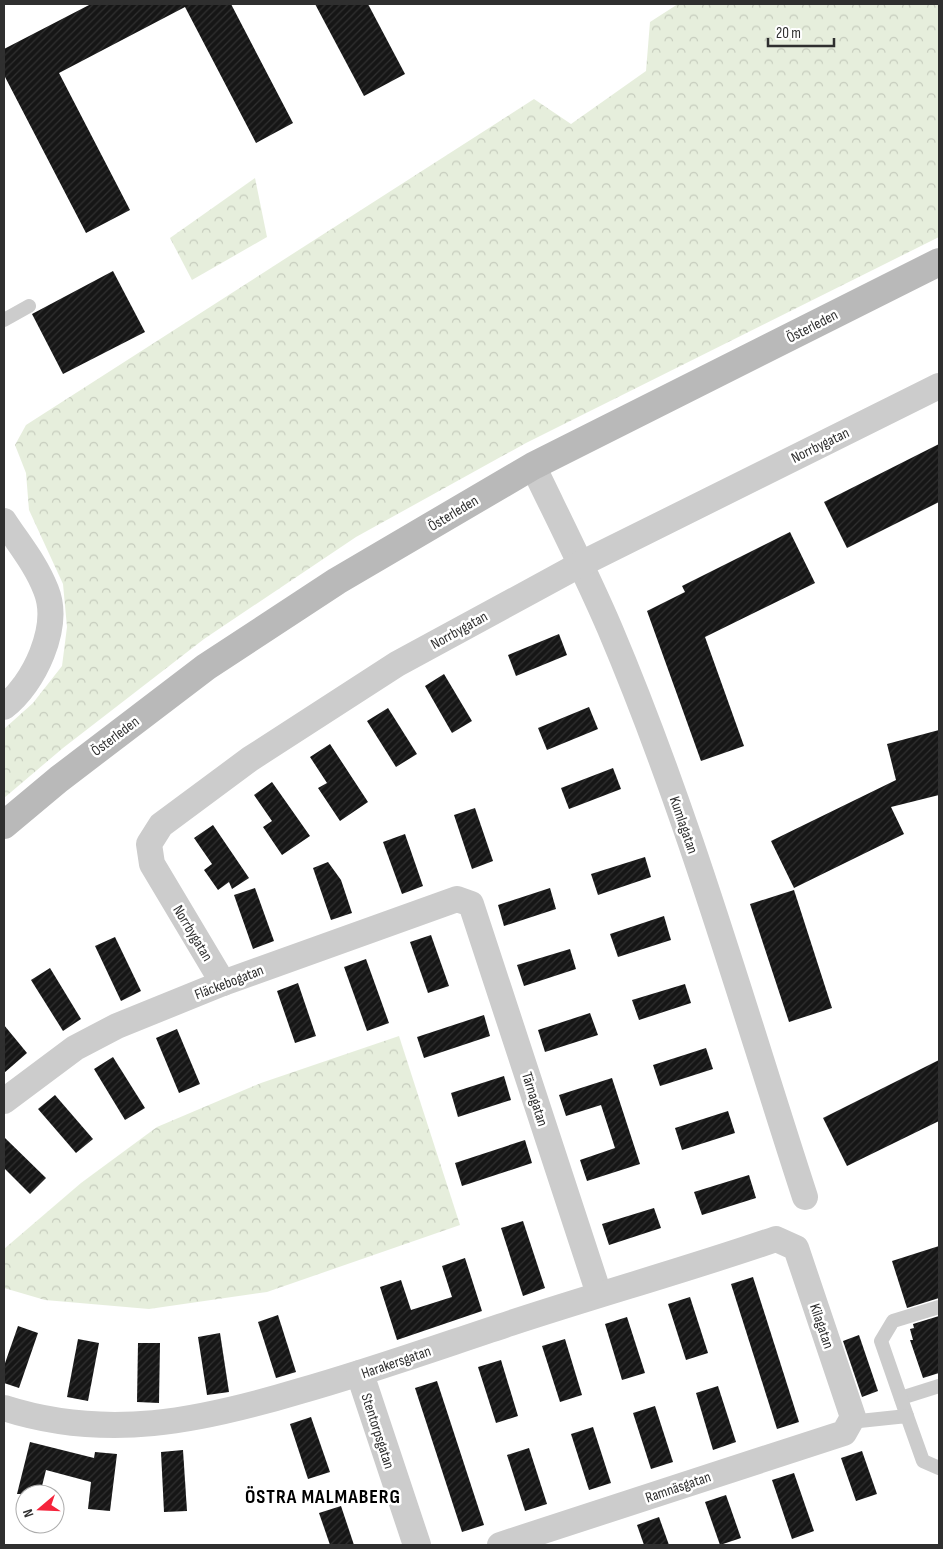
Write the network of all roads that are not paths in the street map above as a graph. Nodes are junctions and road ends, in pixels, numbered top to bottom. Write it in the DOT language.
graph roads {
  1 [pos="939,262"];
  2 [pos="29,306"];
  3 [pos="4,320"];
  4 [pos="939,386"];
  5 [pos="532,466"];
  6 [pos="8,536"];
  7 [pos="581,564"];
  8 [pos="4,706"];
  9 [pos="4,825"];
  10 [pos="470,904"];
  11 [pos="223,983"];
  12 [pos="4,1101"];
  13 [pos="805,1197"];
  14 [pos="778,1240"];
  15 [pos="599,1294"];
  16 [pos="939,1307"];
  17 [pos="360,1374"];
  18 [pos="939,1386"];
  19 [pos="900,1398"];
  20 [pos="4,1408"];
  21 [pos="907,1416"];
  22 [pos="850,1422"];
  23 [pos="939,1468"];
  24 [pos="417,1545"];
  25 [pos="500,1545"];
  1 -- 5 [label="main road, Österleden"];
  2 -- 3 [label="lane"];
  4 -- 7 [label="street, Norrbygatan"];
  5 -- 7 [label="street, Kumlagatan"];
  5 -- 9 [label="main road, Österleden"];
  6 -- 8 [label="street"];
  7 -- 11 [label="street, Norrbygatan"];
  7 -- 13 [label="street, Kumlagatan"];
  10 -- 11 [label="street, Fläckebogatan"];
  10 -- 15 [label="street, Tärnagatan"];
  11 -- 12 [label="street, Fläckebogatan"];
  14 -- 15 [label="street, Harakersgatan"];
  14 -- 22 [label="street, Kilagatan"];
  15 -- 17 [label="street, Harakersgatan"];
  16 -- 19 [label="lane"];
  17 -- 20 [label="street, Harakersgatan"];
  17 -- 24 [label="street, Stentorpsgatan"];
  18 -- 19 [label="lane"];
  19 -- 21 [label="lane"];
  21 -- 22 [label="lane"];
  21 -- 23 [label="lane"];
  22 -- 25 [label="street, Ramnäsgatan"];
}
